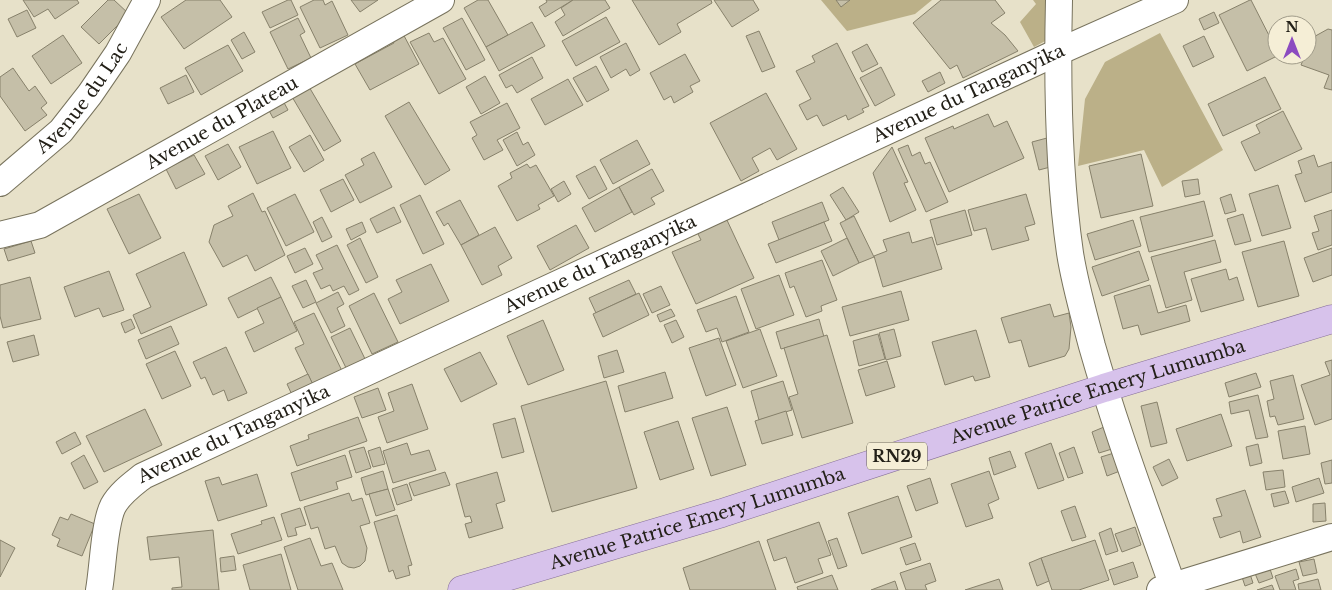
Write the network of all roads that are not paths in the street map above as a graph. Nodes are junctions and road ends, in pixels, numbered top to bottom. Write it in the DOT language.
graph roads {
  1 [pos="147,0"];
  2 [pos="441,0"];
  3 [pos="1059,0"];
  4 [pos="1175,0"];
  5 [pos="1058,52"];
  6 [pos="0,183"];
  7 [pos="0,235"];
  8 [pos="1332,319"];
  9 [pos="1104,388"];
  10 [pos="1332,537"];
  11 [pos="1166,588"];
  12 [pos="99,590"];
  13 [pos="462,590"];
  1 -- 6 [label="street, Avenue du Lac"];
  2 -- 7 [label="street, Avenue du Plateau"];
  3 -- 5 [label="street"];
  4 -- 5 [label="street, Avenue du Tanganyika"];
  5 -- 9 [label="street"];
  5 -- 12 [label="street, Avenue du Tanganyika"];
  8 -- 9 [label="main road, Avenue Patrice Emery Lumumba / RN29"];
  9 -- 11 [label="street"];
  9 -- 13 [label="main road, Avenue Patrice Emery Lumumba / RN29"];
  10 -- 11 [label="street"];
}
